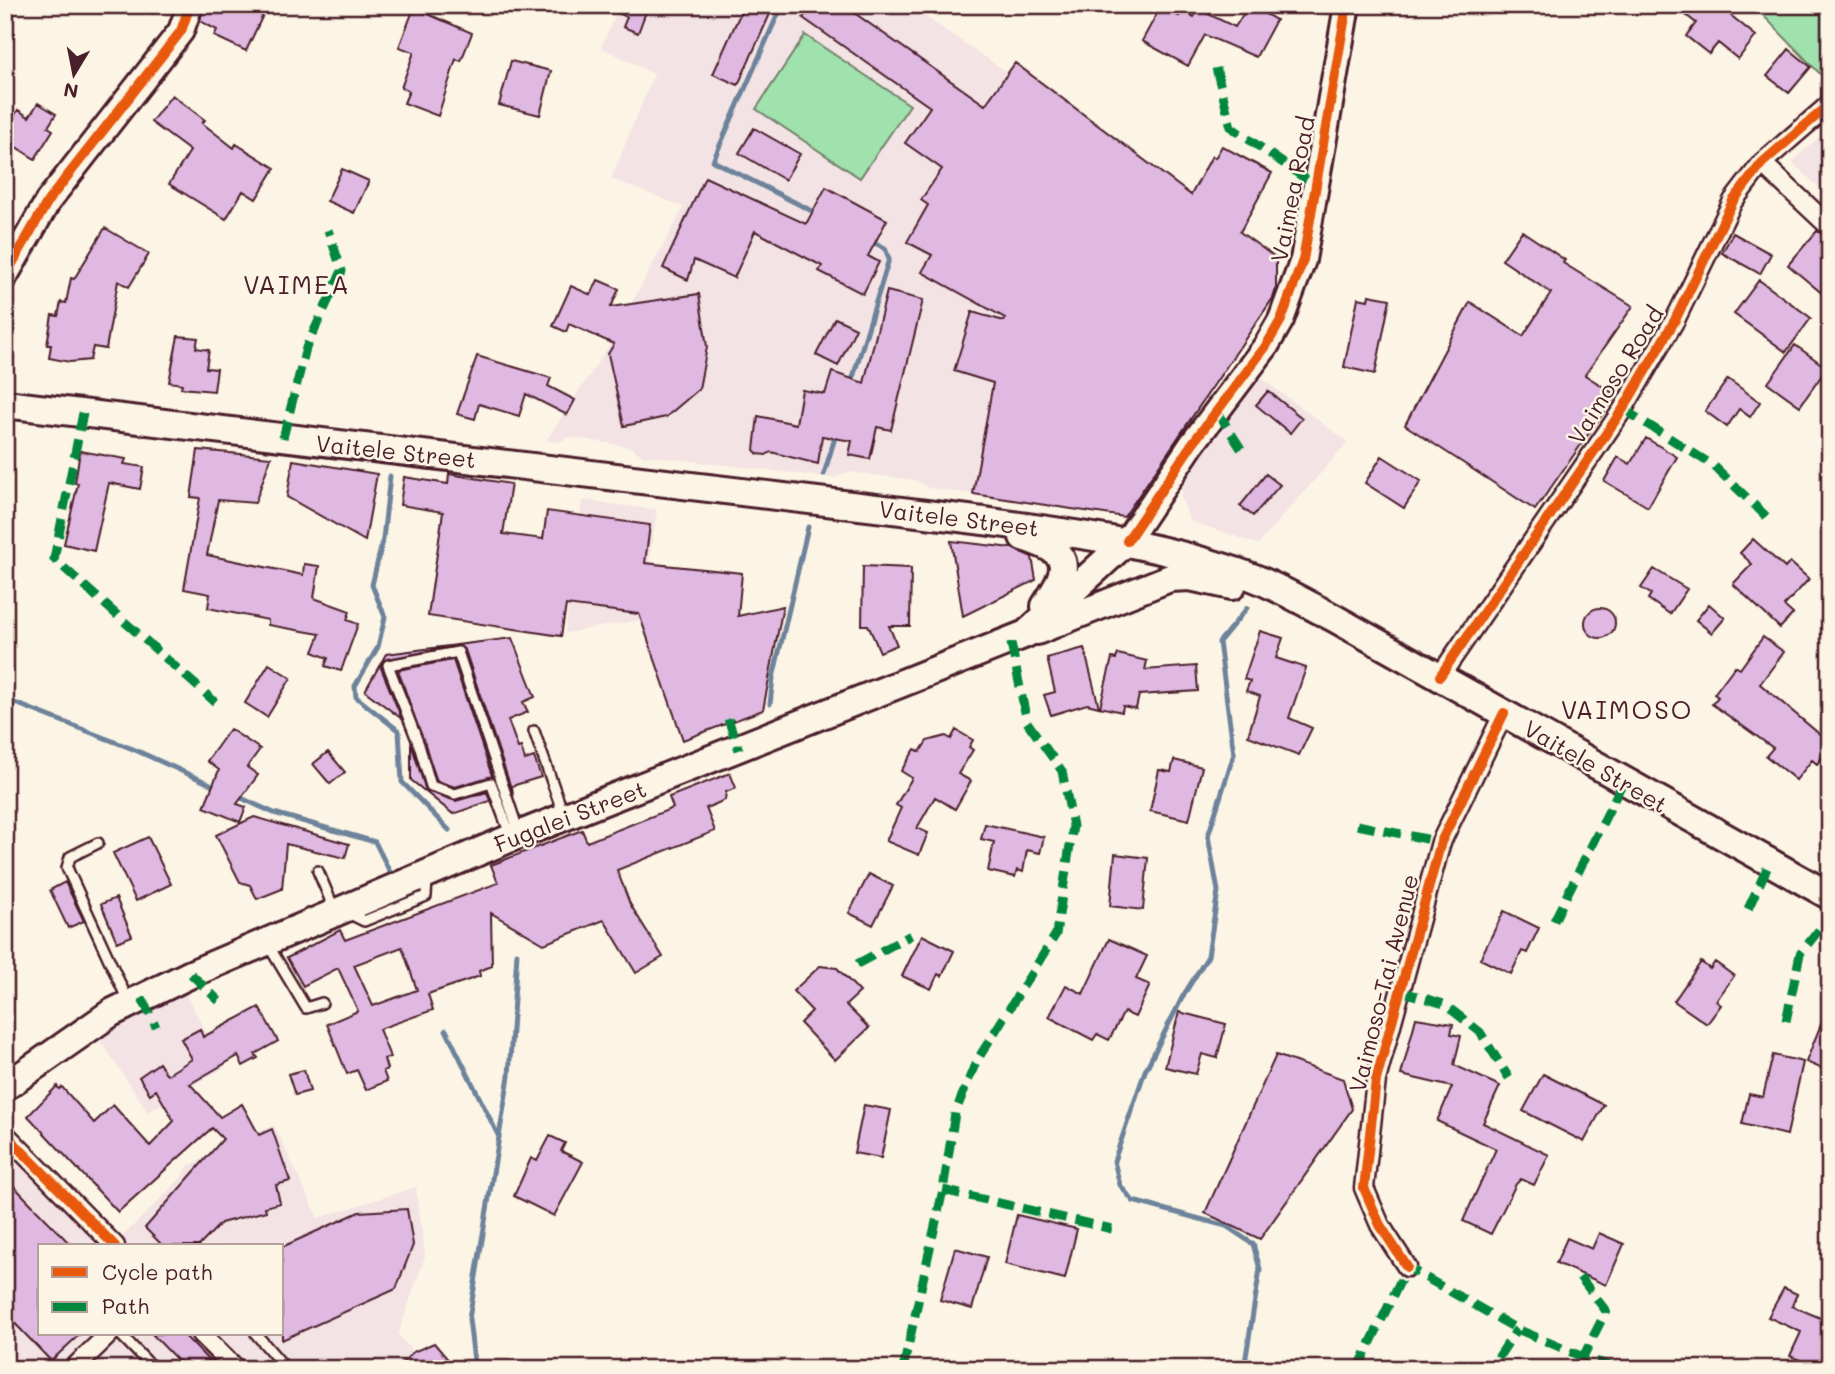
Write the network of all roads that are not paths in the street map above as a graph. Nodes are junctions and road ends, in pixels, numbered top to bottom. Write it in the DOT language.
graph roads {
  1 [pos="190,5"];
  2 [pos="1347,5"];
  3 [pos="1830,104"];
  4 [pos="1762,163"];
  5 [pos="1830,227"];
  6 [pos="5,276"];
  7 [pos="5,404"];
  8 [pos="968,519"];
  9 [pos="1127,541"];
  10 [pos="1334,618"];
  11 [pos="1026,634"];
  12 [pos="1440,676"];
  13 [pos="1504,713"];
  14 [pos="534,731"];
  15 [pos="565,818"];
  16 [pos="515,837"];
  17 [pos="98,843"];
  18 [pos="318,871"];
  19 [pos="1830,896"];
  20 [pos="339,911"];
  21 [pos="266,942"];
  22 [pos="322,1003"];
  23 [pos="129,1004"];
  24 [pos="5,1087"];
  25 [pos="5,1134"];
  26 [pos="113,1244"];
  27 [pos="1407,1267"];
  28 [pos="107,1336"];
  29 [pos="122,1336"];
  30 [pos="203,1336"];
  31 [pos="258,1336"];
  32 [pos="73,1369"];
  33 [pos="154,1369"];
  34 [pos="236,1369"];
  35 [pos="276,1369"];
  1 -- 6 [label="street"];
  2 -- 9 [label="street, Vaimea Road"];
  3 -- 4 [label="street, Vaimoso Road"];
  4 -- 5 [label="street"];
  4 -- 12 [label="street, Vaimoso Road"];
  7 -- 8 [label="main road, Vaitele Street"];
  8 -- 9 [label="main road, Vaitele Street"];
  8 -- 11 [label="main road"];
  9 -- 10 [label="main road, Vaitele Street"];
  9 -- 11 [label="main road, Fugalei Street"];
  10 -- 11 [label="main road"];
  10 -- 12 [label="main road, Vaitele Street"];
  11 -- 15 [label="main road, Fugalei Street"];
  12 -- 13 [label="main road, Vaitele Street"];
  13 -- 19 [label="main road, Vaitele Street"];
  13 -- 27 [label="street, Vaimoso-Tai Avenue"];
  14 -- 15 [label="lane"];
  15 -- 16 [label="main road, Fugalei Street"];
  16 -- 16 [label="lane"];
  16 -- 20 [label="main road, Fugalei Street"];
  17 -- 23 [label="lane"];
  18 -- 20 [label="lane"];
  20 -- 21 [label="main road, Fugalei Street"];
  21 -- 22 [label="lane"];
  21 -- 23 [label="main road, Fugalei Street"];
  23 -- 24 [label="main road, Fugalei Street"];
  25 -- 26 [label="street"];
  28 -- 32 [label="street"];
  29 -- 33 [label="lane"];
  30 -- 34 [label="street"];
  31 -- 35 [label="lane"];
}
